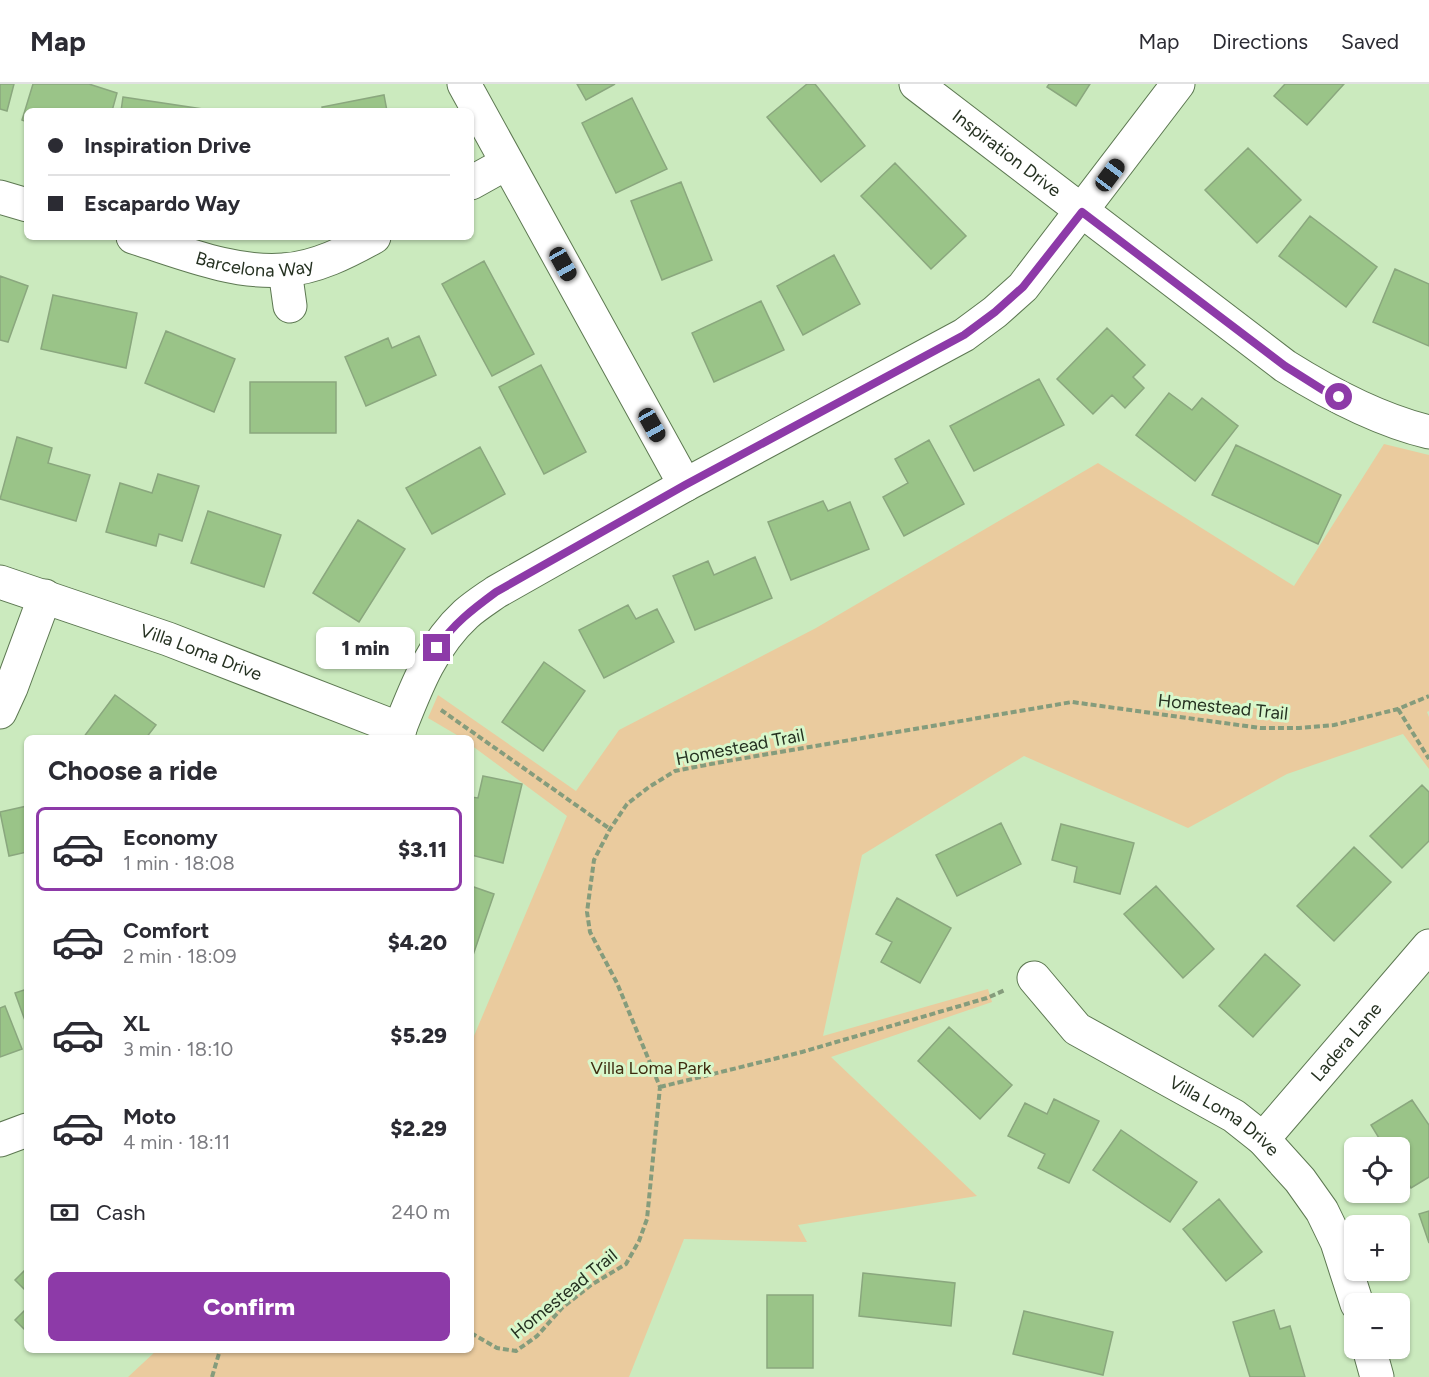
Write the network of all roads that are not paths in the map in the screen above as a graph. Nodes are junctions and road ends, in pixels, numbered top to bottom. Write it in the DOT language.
graph roads {
  1 [pos="464,84"];
  2 [pos="916,84"];
  3 [pos="1178,84"];
  4 [pos="507,163"];
  5 [pos="474,181"];
  6 [pos="0,197"];
  7 [pos="24,204"];
  8 [pos="1082,212"];
  9 [pos="143,240"];
  10 [pos="368,240"];
  11 [pos="285,270"];
  12 [pos="290,306"];
  13 [pos="1429,432"];
  14 [pos="685,485"];
  15 [pos="0,582"];
  16 [pos="45,597"];
  17 [pos="0,712"];
  18 [pos="398,734"];
  19 [pos="1429,946"];
  20 [pos="1034,978"];
  21 [pos="24,1131"];
  22 [pos="1263,1139"];
  23 [pos="0,1140"];
  24 [pos="1353,1293"];
  25 [pos="1372,1359"];
  26 [pos="1377,1377"];
  1 -- 4 [label="street"];
  2 -- 8 [label="street, Inspiration Drive"];
  3 -- 8 [label="street"];
  4 -- 5 [label="street"];
  4 -- 14 [label="street"];
  6 -- 7 [label="street"];
  8 -- 13 [label="street, Inspiration Drive"];
  8 -- 14 [label="street"];
  9 -- 11 [label="street, Barcelona Way"];
  10 -- 11 [label="street, Barcelona Way"];
  11 -- 12 [label="street"];
  14 -- 18 [label="street"];
  15 -- 16 [label="street, Villa Loma Drive"];
  16 -- 17 [label="street"];
  16 -- 18 [label="street, Villa Loma Drive"];
  19 -- 22 [label="street, Ladera Lane"];
  20 -- 22 [label="street, Villa Loma Drive"];
  21 -- 23 [label="street"];
  22 -- 24 [label="street, Villa Loma Drive"];
  25 -- 26 [label="street"];
}
